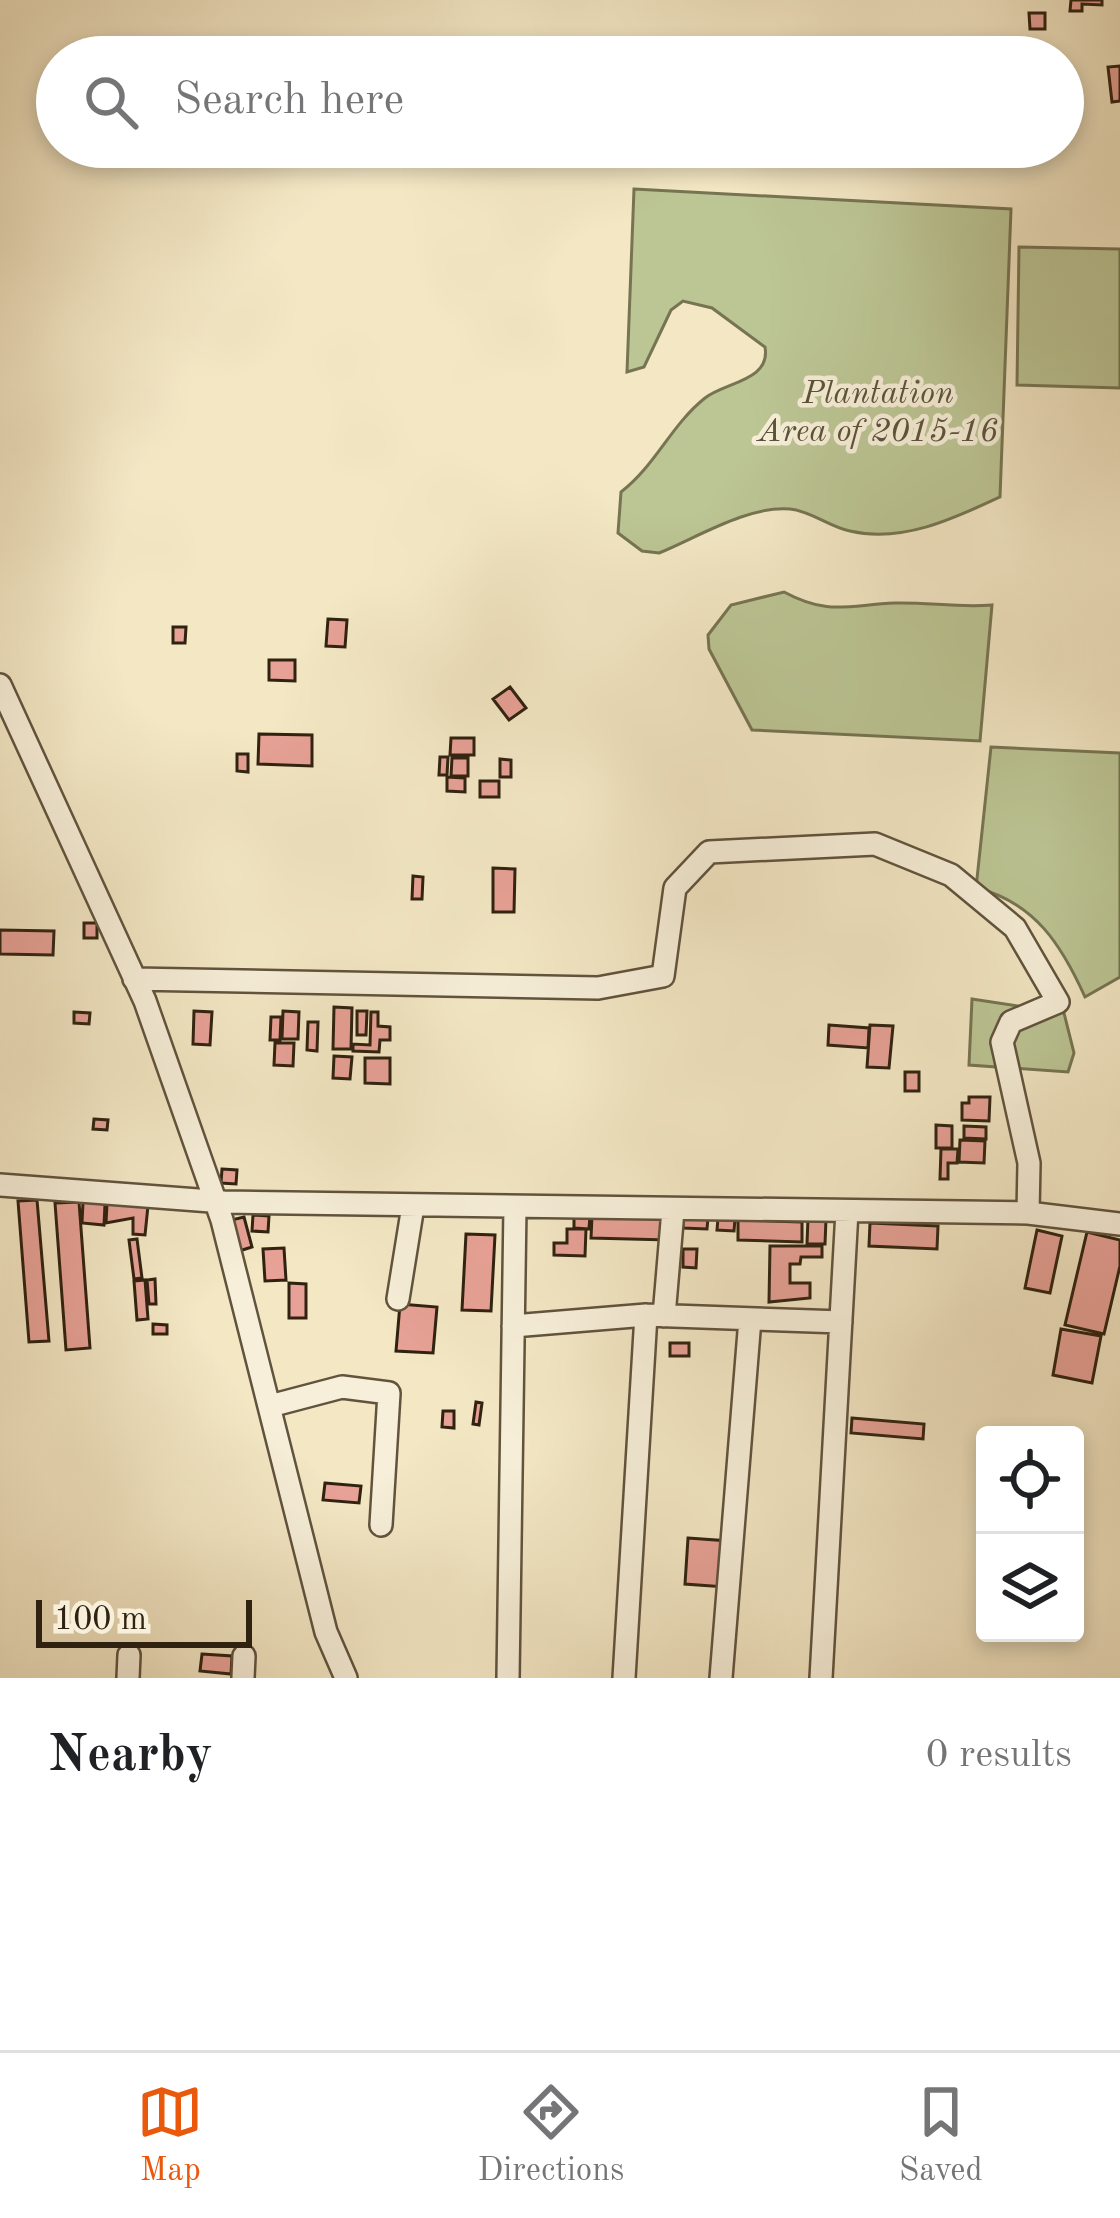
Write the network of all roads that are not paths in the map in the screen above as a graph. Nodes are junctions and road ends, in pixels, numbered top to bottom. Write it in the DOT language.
graph roads {
  1 [pos="0,685"];
  2 [pos="134,979"];
  3 [pos="0,1185"];
  4 [pos="214,1201"];
  5 [pos="413,1205"];
  6 [pos="515,1207"];
  7 [pos="674,1210"];
  8 [pos="847,1211"];
  9 [pos="1028,1213"];
  10 [pos="1120,1224"];
  11 [pos="398,1299"];
  12 [pos="655,1316"];
  13 [pos="750,1318"];
  14 [pos="841,1322"];
  15 [pos="513,1326"];
  16 [pos="270,1406"];
  17 [pos="380,1525"];
  18 [pos="129,1654"];
  19 [pos="128,1678"];
  20 [pos="346,1678"];
  21 [pos="508,1678"];
  22 [pos="624,1678"];
  23 [pos="721,1678"];
  24 [pos="821,1678"];
  1 -- 2 [label="street"];
  2 -- 4 [label="street"];
  2 -- 9 [label="street"];
  3 -- 4 [label="street"];
  4 -- 5 [label="street"];
  4 -- 16 [label="street"];
  5 -- 6 [label="street"];
  5 -- 11 [label="street"];
  6 -- 7 [label="street"];
  6 -- 15 [label="street"];
  7 -- 8 [label="street"];
  7 -- 12 [label="street"];
  8 -- 9 [label="street"];
  8 -- 14 [label="street"];
  9 -- 10 [label="street"];
  12 -- 13 [label="street"];
  12 -- 15 [label="street"];
  12 -- 22 [label="street"];
  13 -- 14 [label="street"];
  13 -- 23 [label="street"];
  14 -- 24 [label="street"];
  15 -- 21 [label="street"];
  16 -- 17 [label="street"];
  16 -- 20 [label="street"];
  18 -- 19 [label="street"];
}
